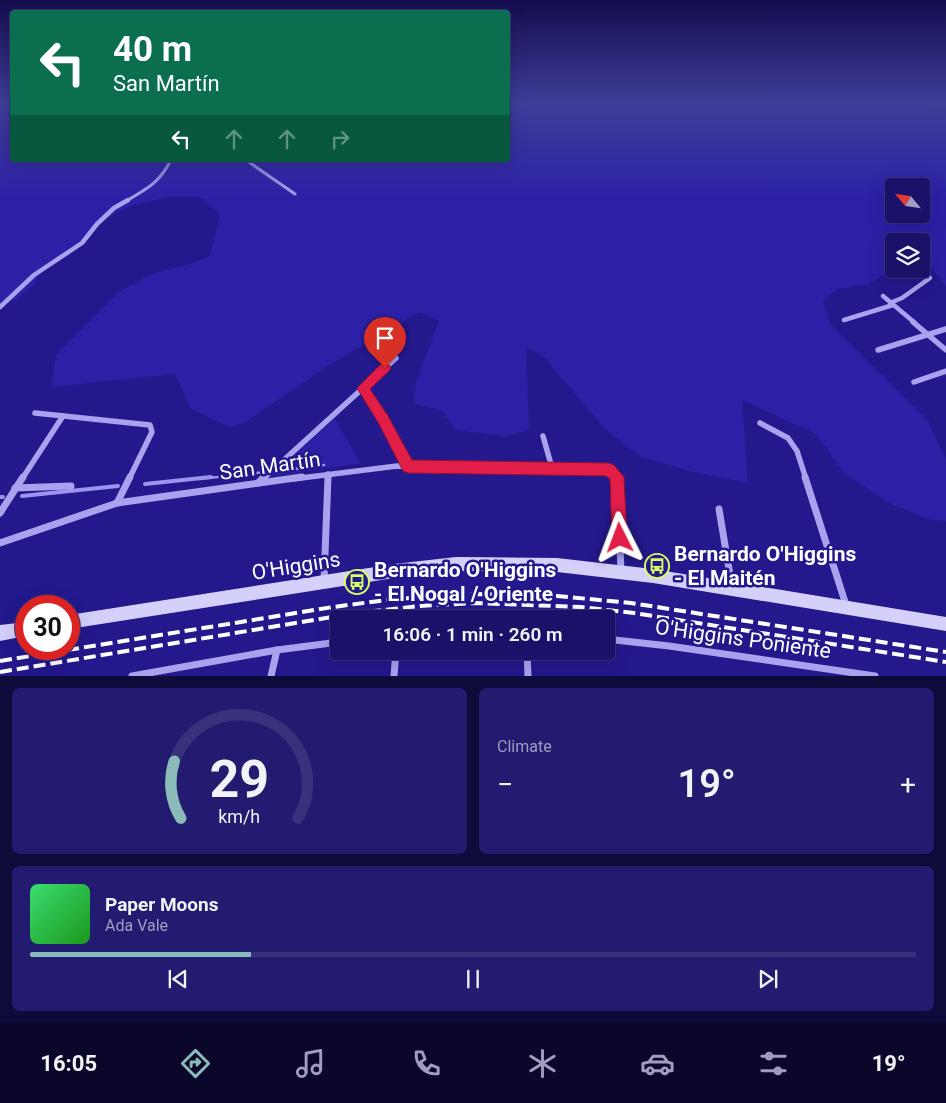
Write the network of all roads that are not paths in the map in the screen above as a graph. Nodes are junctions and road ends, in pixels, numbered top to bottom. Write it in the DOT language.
graph roads {
  1 [pos="170,162"];
  2 [pos="248,162"];
  3 [pos="295,194"];
  4 [pos="930,278"];
  5 [pos="883,296"];
  6 [pos="891,304"];
  7 [pos="0,306"];
  8 [pos="844,320"];
  9 [pos="946,329"];
  10 [pos="928,334"];
  11 [pos="878,350"];
  12 [pos="946,350"];
  13 [pos="396,358"];
  14 [pos="946,371"];
  15 [pos="914,382"];
  16 [pos="363,388"];
  17 [pos="35,413"];
  18 [pos="63,416"];
  19 [pos="760,423"];
  20 [pos="543,436"];
  21 [pos="408,466"];
  22 [pos="552,468"];
  23 [pos="328,474"];
  24 [pos="258,484"];
  25 [pos="71,486"];
  26 [pos="15,488"];
  27 [pos="116,503"];
  28 [pos="720,510"];
  29 [pos="0,513"];
  30 [pos="0,543"];
  31 [pos="621,572"];
  32 [pos="324,583"];
  33 [pos="732,590"];
  34 [pos="847,608"];
  35 [pos="80,620"];
  36 [pos="946,624"];
  37 [pos="15,631"];
  38 [pos="0,633"];
  39 [pos="615,640"];
  40 [pos="330,643"];
  41 [pos="276,650"];
  42 [pos="395,660"];
  43 [pos="527,660"];
  44 [pos="132,676"];
  45 [pos="271,676"];
  46 [pos="394,676"];
  47 [pos="528,676"];
  48 [pos="874,676"];
  1 -- 7 [label="street"];
  2 -- 3 [label="street"];
  4 -- 6 [label="street"];
  5 -- 6 [label="street"];
  6 -- 8 [label="street"];
  6 -- 10 [label="street"];
  9 -- 10 [label="street"];
  10 -- 11 [label="street"];
  10 -- 12 [label="street"];
  13 -- 16 [label="street"];
  14 -- 15 [label="street"];
  16 -- 21 [label="street"];
  16 -- 24 [label="street"];
  17 -- 18 [label="street"];
  18 -- 26 [label="street"];
  18 -- 27 [label="street"];
  19 -- 34 [label="street"];
  20 -- 22 [label="street"];
  21 -- 22 [label="street, San Martín"];
  21 -- 23 [label="street, San Martín"];
  22 -- 31 [label="street, San Martín"];
  23 -- 24 [label="street, San Martín"];
  23 -- 32 [label="street"];
  24 -- 27 [label="street, San Martín"];
  25 -- 26 [label="street"];
  26 -- 29 [label="street"];
  27 -- 30 [label="street, San Martín"];
  28 -- 33 [label="street"];
  31 -- 32 [label="street, O'Higgins"];
  31 -- 33 [label="street, O'Higgins"];
  32 -- 35 [label="street, O'Higgins"];
  33 -- 34 [label="street, O'Higgins"];
  34 -- 36 [label="street, O'Higgins"];
  37 -- 38 [label="street"];
  39 -- 48 [label="street, O'Higgins Poniente"];
  40 -- 41 [label="street"];
  41 -- 44 [label="street"];
  41 -- 45 [label="street"];
  42 -- 46 [label="street"];
  43 -- 47 [label="street"];
}
